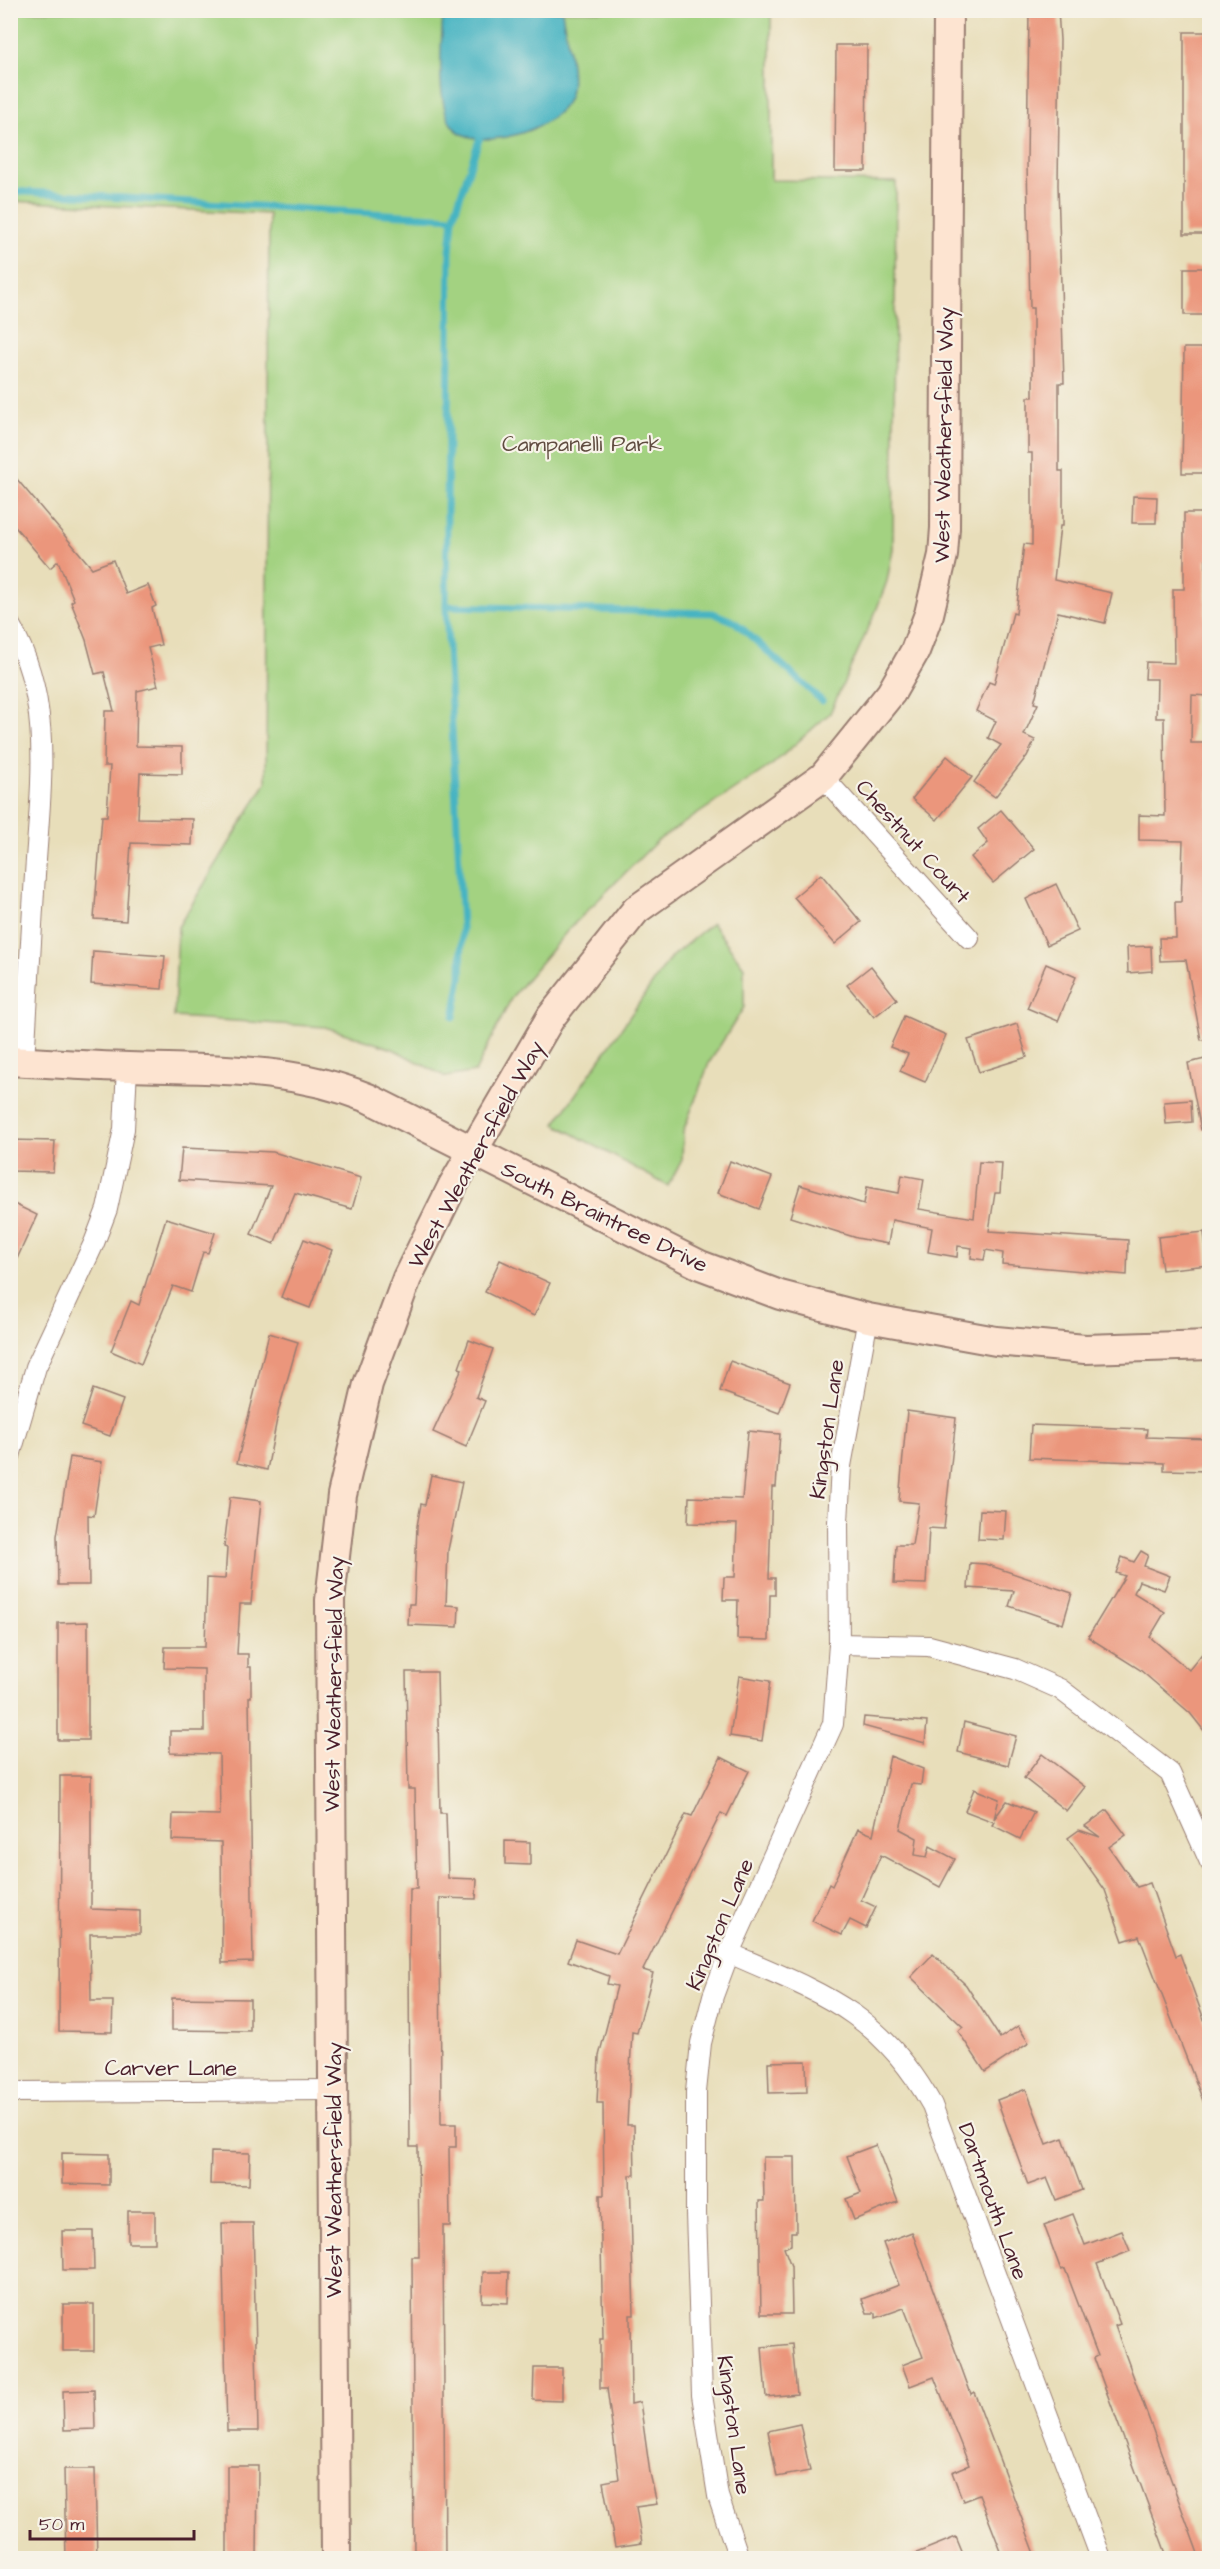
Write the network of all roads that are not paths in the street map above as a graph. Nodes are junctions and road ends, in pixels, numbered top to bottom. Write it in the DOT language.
graph roads {
  1 [pos="948,10"];
  2 [pos="10,625"];
  3 [pos="823,777"];
  4 [pos="969,938"];
  5 [pos="17,1061"];
  6 [pos="127,1067"];
  7 [pos="474,1151"];
  8 [pos="868,1318"];
  9 [pos="1209,1344"];
  10 [pos="10,1456"];
  11 [pos="839,1644"];
  12 [pos="1209,1862"];
  13 [pos="729,1953"];
  14 [pos="333,2090"];
  15 [pos="10,2092"];
  16 [pos="336,2559"];
  17 [pos="739,2559"];
  18 [pos="1101,2559"];
  1 -- 3 [label="street, West Weathersfield Way"];
  2 -- 5 [label="street"];
  3 -- 4 [label="street, Chestnut Court"];
  3 -- 7 [label="street, West Weathersfield Way"];
  5 -- 6 [label="street, South Braintree Drive"];
  6 -- 7 [label="street, South Braintree Drive"];
  6 -- 10 [label="street"];
  7 -- 8 [label="street, South Braintree Drive"];
  7 -- 14 [label="street, West Weathersfield Way"];
  8 -- 9 [label="street, South Braintree Drive"];
  8 -- 11 [label="street, Kingston Lane"];
  11 -- 12 [label="street"];
  11 -- 13 [label="street, Kingston Lane"];
  13 -- 17 [label="street, Kingston Lane"];
  13 -- 18 [label="street, Dartmouth Lane"];
  14 -- 15 [label="street, Carver Lane"];
  14 -- 16 [label="street, West Weathersfield Way"];
}
